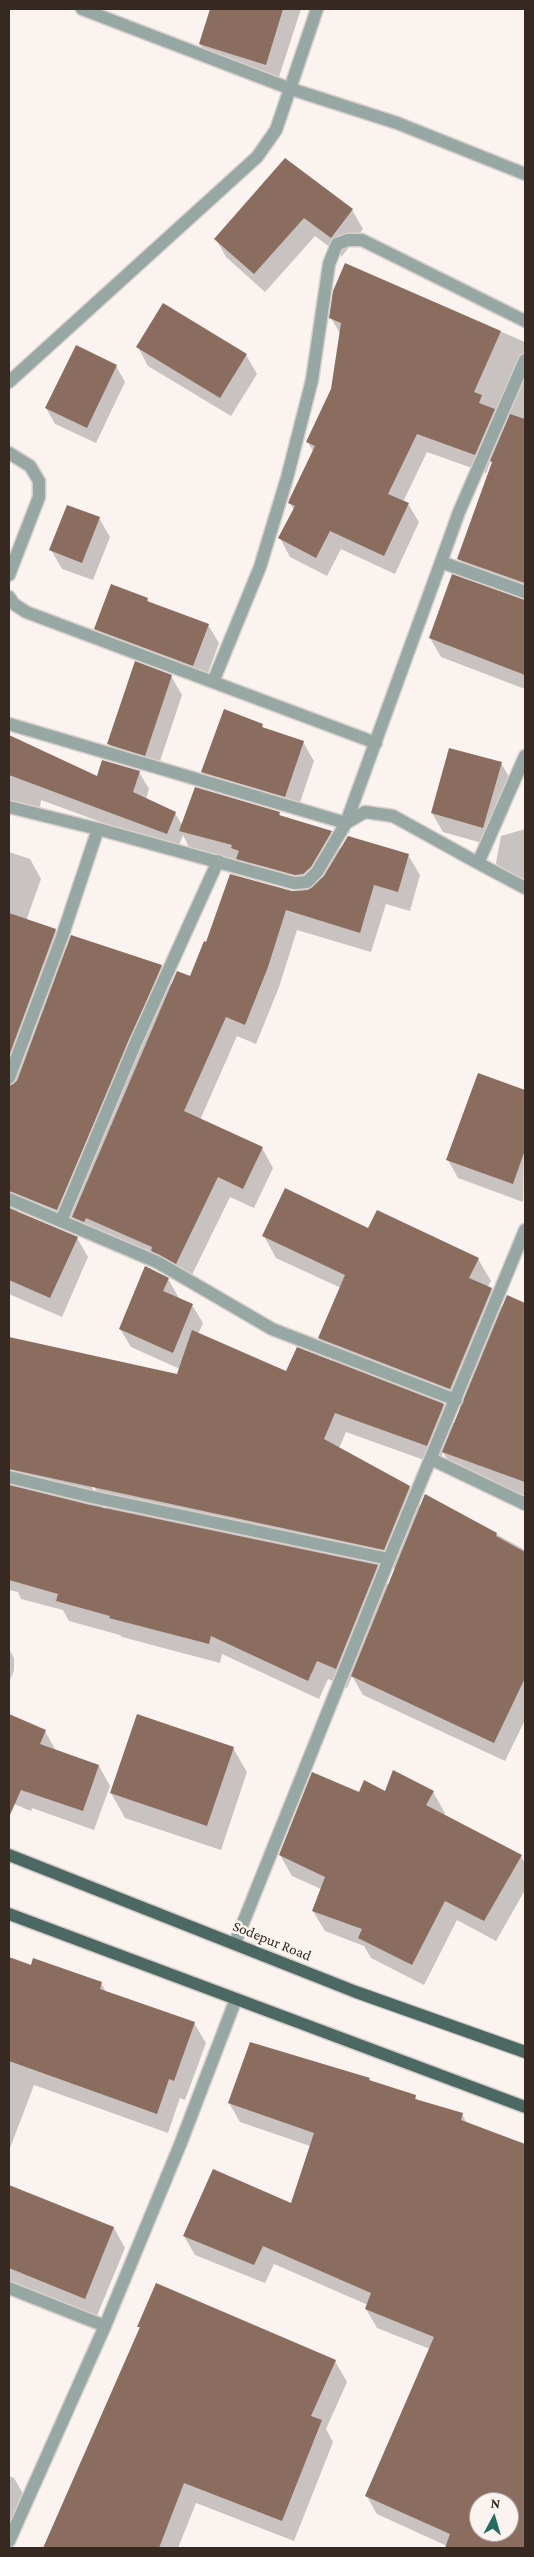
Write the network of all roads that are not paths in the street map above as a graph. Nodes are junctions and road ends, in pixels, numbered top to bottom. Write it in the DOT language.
graph roads {
  1 [pos="82,9"];
  2 [pos="317,9"];
  3 [pos="291,89"];
  4 [pos="525,174"];
  5 [pos="525,321"];
  6 [pos="525,360"];
  7 [pos="9,382"];
  8 [pos="9,453"];
  9 [pos="441,562"];
  10 [pos="9,575"];
  11 [pos="525,592"];
  12 [pos="9,597"];
  13 [pos="213,682"];
  14 [pos="9,724"];
  15 [pos="376,743"];
  16 [pos="525,756"];
  17 [pos="9,807"];
  18 [pos="346,823"];
  19 [pos="98,829"];
  20 [pos="218,861"];
  21 [pos="478,863"];
  22 [pos="525,888"];
  23 [pos="9,1078"];
  24 [pos="9,1199"];
  25 [pos="61,1221"];
  26 [pos="525,1230"];
  27 [pos="456,1400"];
  28 [pos="431,1459"];
  29 [pos="9,1477"];
  30 [pos="525,1504"];
  31 [pos="389,1559"];
  32 [pos="9,1855"];
  33 [pos="9,1914"];
  34 [pos="235,1943"];
  35 [pos="236,1999"];
  36 [pos="525,2052"];
  37 [pos="525,2107"];
  38 [pos="9,2288"];
  39 [pos="105,2326"];
  40 [pos="9,2541"];
  1 -- 3 [label="street"];
  2 -- 3 [label="street"];
  3 -- 4 [label="street"];
  3 -- 7 [label="street"];
  5 -- 13 [label="street"];
  6 -- 9 [label="street"];
  8 -- 10 [label="street"];
  9 -- 11 [label="street"];
  9 -- 15 [label="street"];
  12 -- 13 [label="street"];
  13 -- 15 [label="street"];
  14 -- 18 [label="street"];
  15 -- 18 [label="street"];
  16 -- 21 [label="street"];
  17 -- 19 [label="street"];
  18 -- 20 [label="street"];
  18 -- 21 [label="street"];
  19 -- 20 [label="street"];
  19 -- 23 [label="street"];
  20 -- 25 [label="street"];
  21 -- 22 [label="street"];
  24 -- 25 [label="street"];
  25 -- 27 [label="street"];
  26 -- 27 [label="street"];
  27 -- 28 [label="street"];
  28 -- 30 [label="street"];
  28 -- 31 [label="street"];
  29 -- 31 [label="street"];
  31 -- 34 [label="street"];
  32 -- 34 [label="main road, Sodepur Road"];
  33 -- 35 [label="main road"];
  34 -- 36 [label="main road, Sodepur Road"];
  35 -- 37 [label="main road"];
  35 -- 39 [label="street"];
  38 -- 39 [label="street"];
  39 -- 40 [label="street"];
}
